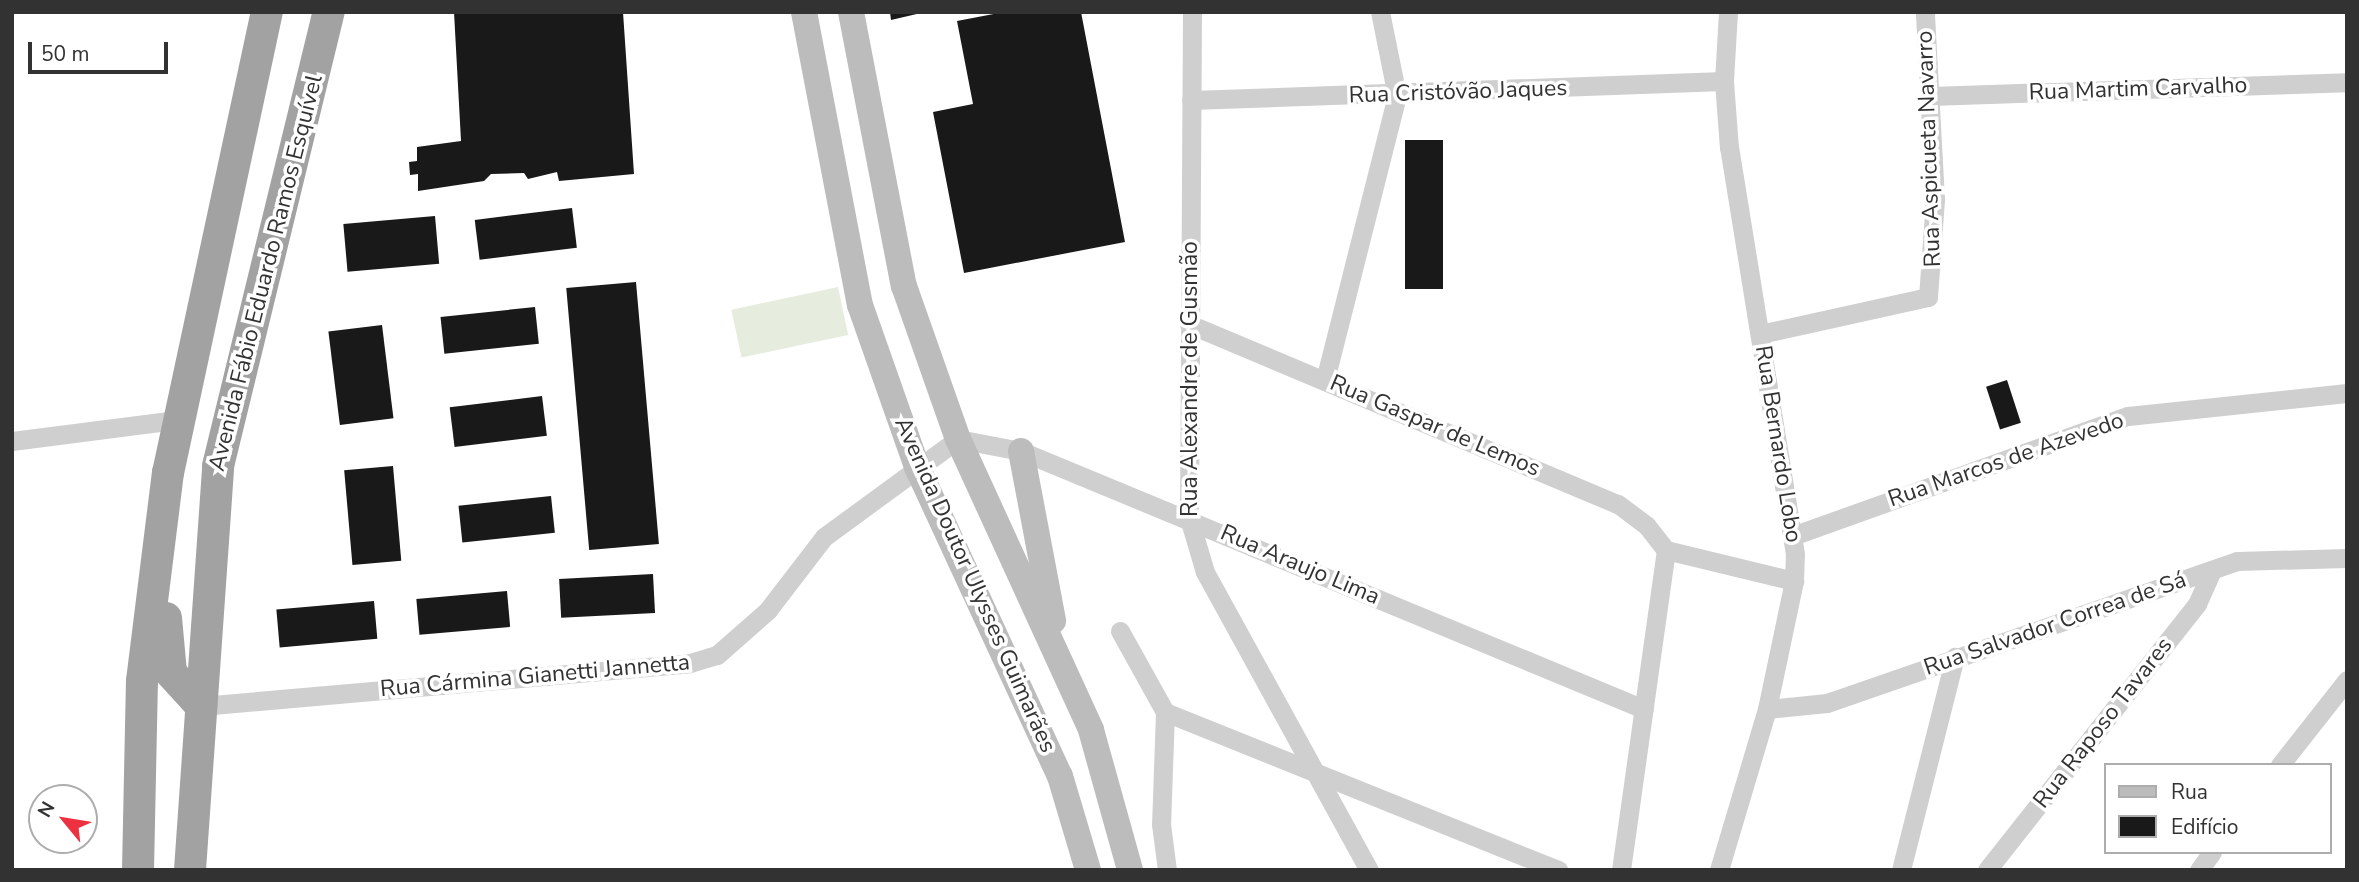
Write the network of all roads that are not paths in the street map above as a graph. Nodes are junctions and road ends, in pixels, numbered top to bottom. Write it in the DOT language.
graph roads {
  1 [pos="267,12"];
  2 [pos="329,12"];
  3 [pos="804,12"];
  4 [pos="852,12"];
  5 [pos="1192,12"];
  6 [pos="1380,12"];
  7 [pos="1728,12"];
  8 [pos="1925,12"];
  9 [pos="1724,81"];
  10 [pos="2347,82"];
  11 [pos="1397,96"];
  12 [pos="1930,96"];
  13 [pos="1191,100"];
  14 [pos="1189,324"];
  15 [pos="1760,334"];
  16 [pos="1325,380"];
  17 [pos="2347,393"];
  18 [pos="177,421"];
  19 [pos="958,439"];
  20 [pos="12,441"];
  21 [pos="1021,451"];
  22 [pos="917,467"];
  23 [pos="1189,518"];
  24 [pos="1795,535"];
  25 [pos="159,542"];
  26 [pos="1666,550"];
  27 [pos="2347,558"];
  28 [pos="2212,571"];
  29 [pos="1794,581"];
  30 [pos="1120,631"];
  31 [pos="1059,657"];
  32 [pos="1955,657"];
  33 [pos="2347,680"];
  34 [pos="201,706"];
  35 [pos="1644,709"];
  36 [pos="1767,709"];
  37 [pos="1165,712"];
  38 [pos="2282,763"];
  39 [pos="1319,774"];
  40 [pos="2211,854"];
  41 [pos="138,870"];
  42 [pos="190,870"];
  43 [pos="1088,870"];
  44 [pos="1130,870"];
  45 [pos="1167,870"];
  46 [pos="1369,870"];
  47 [pos="1559,870"];
  48 [pos="1621,870"];
  49 [pos="1719,870"];
  50 [pos="1901,870"];
  51 [pos="1987,870"];
  52 [pos="2199,870"];
  1 -- 18 [label="highway, Avenida Fábio Eduardo Ramos Esquível"];
  2 -- 34 [label="highway, Avenida Fábio Eduardo Ramos Esquível"];
  3 -- 22 [label="main road, Avenida Doutor Ulysses Guimarães"];
  4 -- 19 [label="main road, Avenida Doutor Ulysses Guimarães"];
  5 -- 13 [label="street, Rua Alexandre de Gusmão"];
  6 -- 11 [label="street"];
  7 -- 9 [label="street, Rua Bernardo Lobo"];
  8 -- 12 [label="street, Rua Aspicueta Navarro"];
  9 -- 11 [label="street, Rua Cristóvão Jaques"];
  9 -- 15 [label="street, Rua Bernardo Lobo"];
  10 -- 12 [label="street, Rua Martim Carvalho"];
  11 -- 13 [label="street, Rua Cristóvão Jaques"];
  11 -- 16 [label="street"];
  12 -- 15 [label="street, Rua Aspicueta Navarro"];
  13 -- 14 [label="street, Rua Alexandre de Gusmão"];
  14 -- 16 [label="street, Rua Gaspar de Lemos"];
  14 -- 23 [label="street, Rua Alexandre de Gusmão"];
  15 -- 24 [label="street, Rua Bernardo Lobo"];
  16 -- 26 [label="street, Rua Gaspar de Lemos"];
  17 -- 24 [label="street, Rua Marcos de Azevedo"];
  18 -- 20 [label="street"];
  18 -- 25 [label="highway, Avenida Fábio Eduardo Ramos Esquível"];
  19 -- 21 [label="street, Rua Araujo Lima"];
  19 -- 22 [label="street"];
  19 -- 31 [label="main road, Avenida Doutor Ulysses Guimarães"];
  21 -- 23 [label="street, Rua Araujo Lima"];
  21 -- 31 [label="main road"];
  22 -- 34 [label="street, Rua Cármina Gianetti Jannetta"];
  22 -- 43 [label="main road, Avenida Doutor Ulysses Guimarães"];
  23 -- 35 [label="street, Rua Araujo Lima"];
  23 -- 39 [label="street, Rua Alexandre de Gusmão"];
  24 -- 29 [label="street, Rua Bernardo Lobo"];
  25 -- 34 [label="highway"];
  25 -- 41 [label="highway, Avenida Fábio Eduardo Ramos Esquível"];
  26 -- 29 [label="street"];
  26 -- 35 [label="street"];
  27 -- 28 [label="street, Rua Salvador Correa de Sá"];
  28 -- 32 [label="street, Rua Salvador Correa de Sá"];
  28 -- 51 [label="street, Rua Raposo Tavares"];
  29 -- 36 [label="street, Rua Bernardo Lobo"];
  30 -- 37 [label="street"];
  31 -- 44 [label="main road, Avenida Doutor Ulysses Guimarães"];
  32 -- 36 [label="street, Rua Salvador Correa de Sá"];
  32 -- 50 [label="street"];
  33 -- 38 [label="street"];
  34 -- 42 [label="highway, Avenida Fábio Eduardo Ramos Esquível"];
  35 -- 48 [label="street"];
  36 -- 49 [label="street, Rua Bernardo Lobo"];
  37 -- 39 [label="street"];
  37 -- 45 [label="street"];
  39 -- 46 [label="street, Rua Alexandre de Gusmão"];
  39 -- 47 [label="street"];
  40 -- 52 [label="street"];
}
